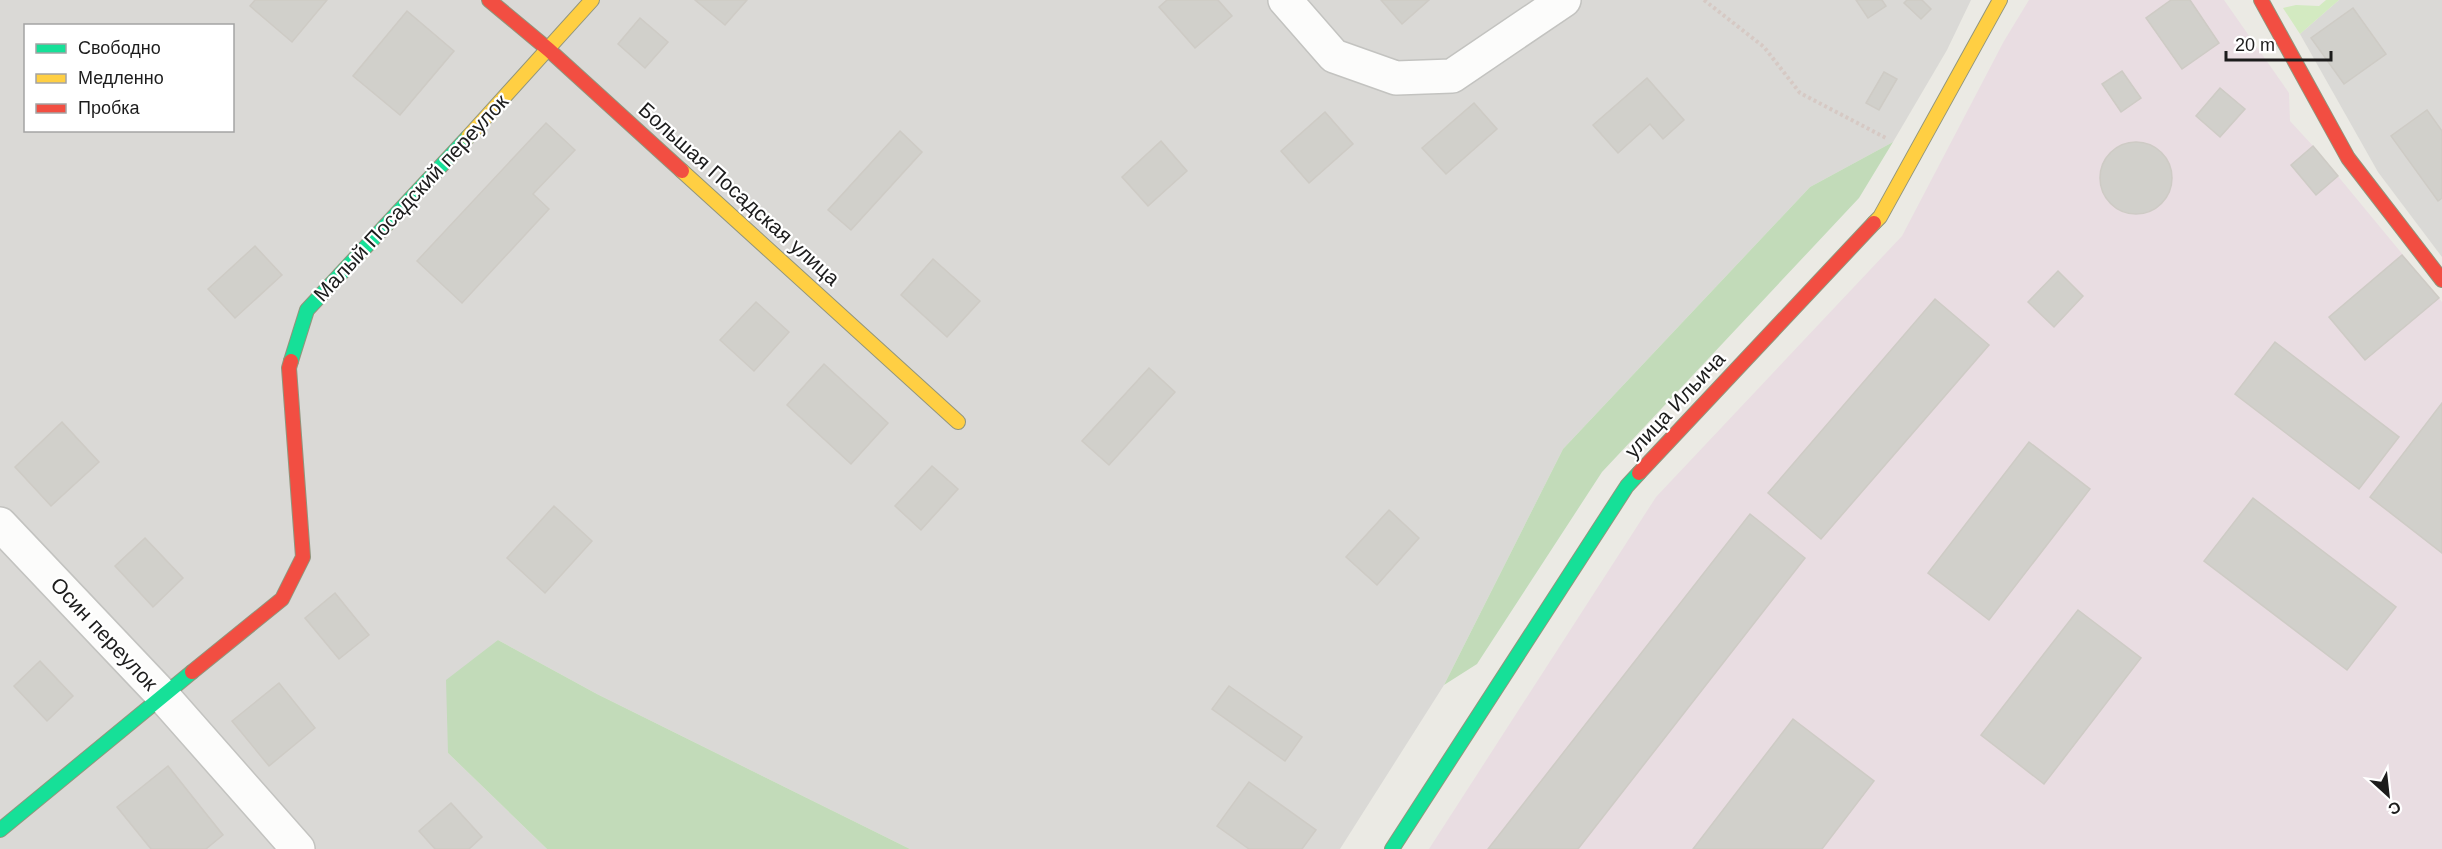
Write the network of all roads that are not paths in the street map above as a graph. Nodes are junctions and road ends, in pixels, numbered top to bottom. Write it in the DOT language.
graph roads {
  1 [pos="489,0"];
  2 [pos="592,0"];
  3 [pos="1285,0"];
  4 [pos="1564,0"];
  5 [pos="2000,0"];
  6 [pos="2261,0"];
  7 [pos="549,50"];
  8 [pos="2442,280"];
  9 [pos="958,422"];
  10 [pos="0,524"];
  11 [pos="162,696"];
  12 [pos="0,830"];
  13 [pos="298,849"];
  14 [pos="1392,849"];
  1 -- 7 [label="street, Большая Посадская улица"];
  2 -- 7 [label="street, Малый Посадский переулок"];
  3 -- 4 [label="street"];
  5 -- 14 [label="street, улица Ильича"];
  6 -- 8 [label="street"];
  7 -- 9 [label="street, Большая Посадская улица"];
  7 -- 11 [label="street, Малый Посадский переулок"];
  10 -- 11 [label="street, Осин переулок"];
  11 -- 12 [label="street, Осин переулок"];
  11 -- 13 [label="street"];
}
